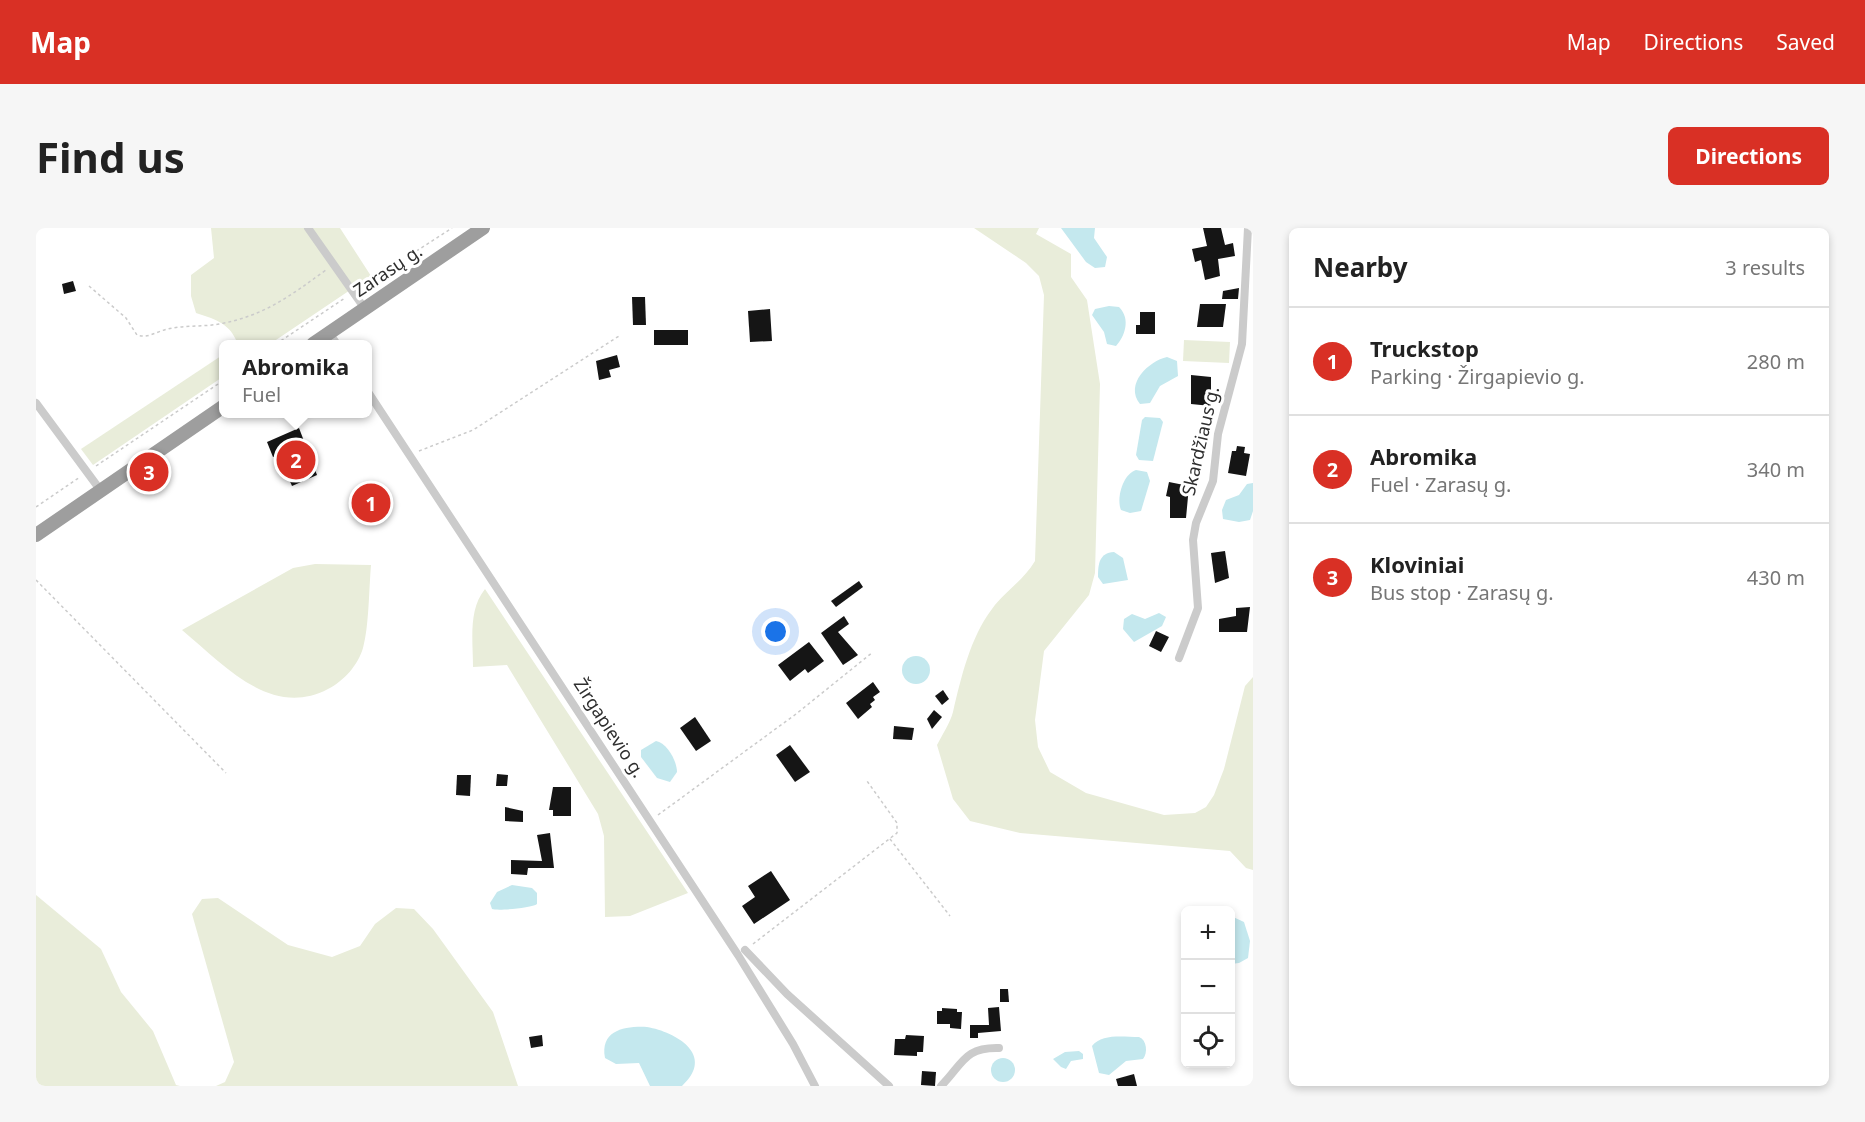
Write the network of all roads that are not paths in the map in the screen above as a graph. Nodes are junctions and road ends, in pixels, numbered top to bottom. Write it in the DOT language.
graph roads {
  1 [pos="308,228"];
  2 [pos="483,228"];
  3 [pos="1248,228"];
  4 [pos="365,309"];
  5 [pos="333,339"];
  6 [pos="372,398"];
  7 [pos="36,403"];
  8 [pos="219,409"];
  9 [pos="101,491"];
  10 [pos="36,535"];
  11 [pos="1179,658"];
  12 [pos="745,950"];
  13 [pos="999,1048"];
  14 [pos="815,1086"];
  15 [pos="889,1086"];
  16 [pos="941,1086"];
  1 -- 4 [label="street"];
  2 -- 4 [label="highway, Zarasų g."];
  3 -- 11 [label="street, Skardžiaus g."];
  4 -- 5 [label="highway, Zarasų g."];
  6 -- 14 [label="street, Žirgapievio g."];
  7 -- 9 [label="street"];
  8 -- 9 [label="highway"];
  9 -- 10 [label="highway"];
  12 -- 15 [label="street"];
  13 -- 16 [label="street"];
}
